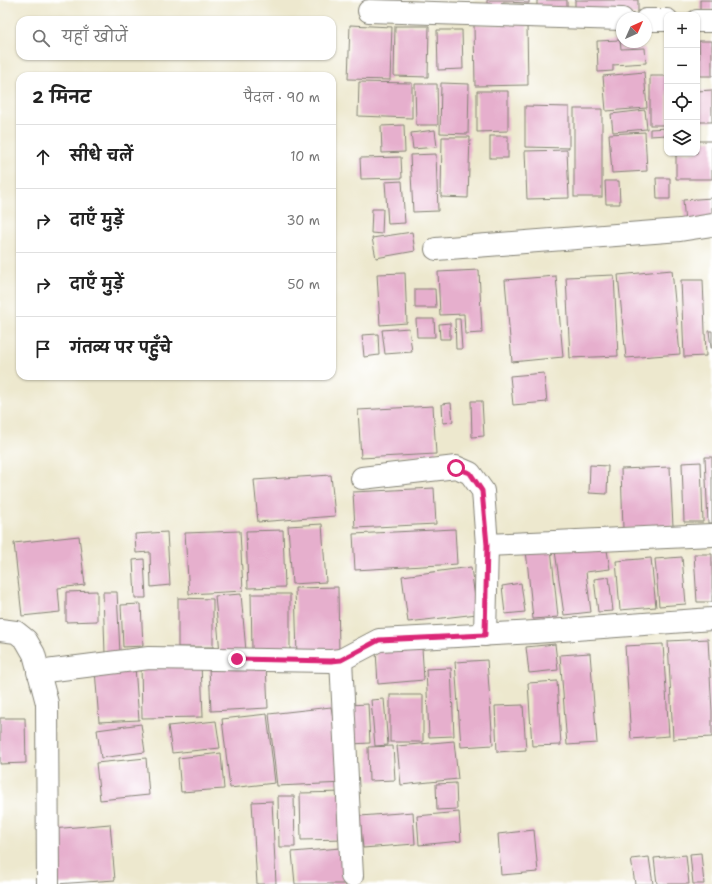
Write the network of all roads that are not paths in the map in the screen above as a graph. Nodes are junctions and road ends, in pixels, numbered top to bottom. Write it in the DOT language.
graph roads {
  1 [pos="369,11"];
  2 [pos="616,19"];
  3 [pos="652,20"];
  4 [pos="664,20"];
  5 [pos="700,21"];
  6 [pos="712,21"];
  7 [pos="712,225"];
  8 [pos="436,249"];
  9 [pos="362,478"];
  10 [pos="712,535"];
  11 [pos="487,545"];
  12 [pos="712,619"];
  13 [pos="0,630"];
  14 [pos="485,635"];
  15 [pos="341,660"];
  16 [pos="38,672"];
  17 [pos="352,876"];
  18 [pos="48,884"];
  1 -- 2 [label="street"];
  3 -- 4 [label="street"];
  5 -- 6 [label="street"];
  7 -- 8 [label="street"];
  9 -- 11 [label="street"];
  10 -- 11 [label="street"];
  11 -- 14 [label="street"];
  12 -- 14 [label="street"];
  13 -- 16 [label="street"];
  14 -- 15 [label="street"];
  15 -- 16 [label="street"];
  15 -- 17 [label="street"];
  16 -- 18 [label="street"];
}
